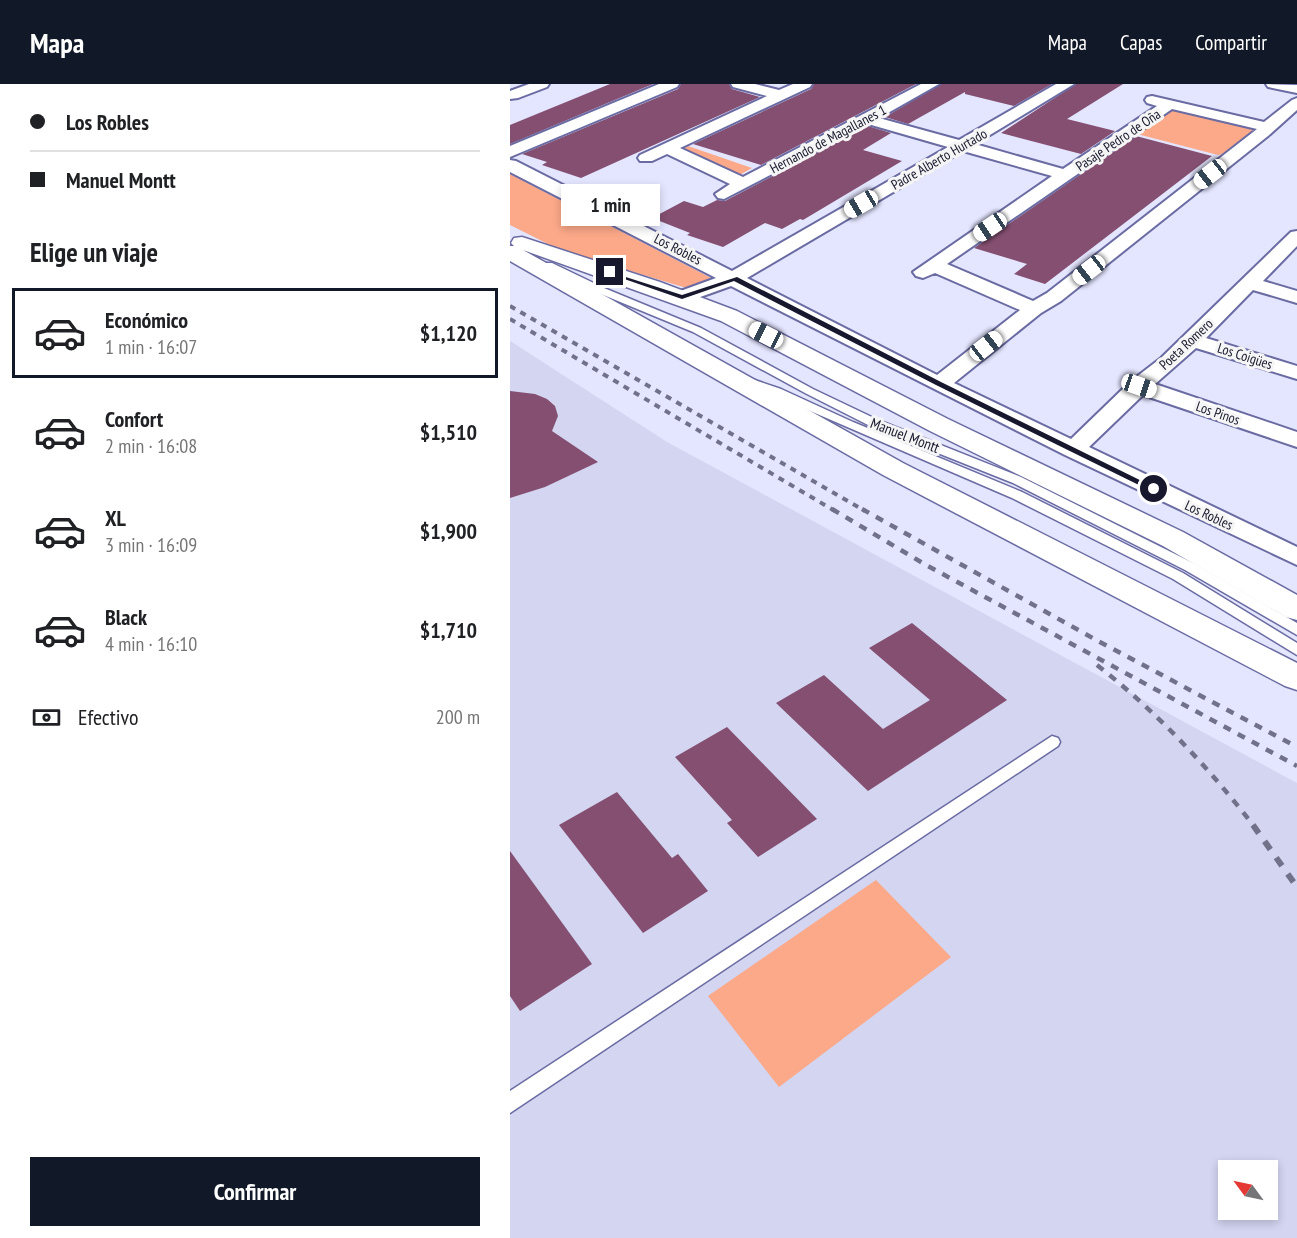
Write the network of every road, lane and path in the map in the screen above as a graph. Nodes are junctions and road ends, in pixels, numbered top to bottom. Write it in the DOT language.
graph roads {
  1 [pos="672,84"];
  2 [pos="738,84"];
  3 [pos="805,84"];
  4 [pos="932,84"];
  5 [pos="1067,84"];
  6 [pos="1273,84"];
  7 [pos="1297,89"];
  8 [pos="780,95"];
  9 [pos="1152,100"];
  10 [pos="1297,103"];
  11 [pos="1169,104"];
  12 [pos="866,119"];
  13 [pos="1267,127"];
  14 [pos="962,146"];
  15 [pos="668,148"];
  16 [pos="510,152"];
  17 [pos="646,158"];
  18 [pos="510,165"];
  19 [pos="1066,175"];
  20 [pos="743,184"];
  21 [pos="724,194"];
  22 [pos="1297,236"];
  23 [pos="510,240"];
  24 [pos="510,247"];
  25 [pos="510,252"];
  26 [pos="734,278"];
  27 [pos="1249,283"];
  28 [pos="682,297"];
  29 [pos="1297,297"];
  30 [pos="1034,309"];
  31 [pos="1192,340"];
  32 [pos="718,371"];
  33 [pos="1297,373"];
  34 [pos="939,384"];
  35 [pos="1139,386"];
  36 [pos="1297,440"];
  37 [pos="1072,450"];
  38 [pos="1297,557"];
  39 [pos="1297,609"];
  40 [pos="1297,630"];
  41 [pos="1297,650"];
  42 [pos="1297,678"];
  43 [pos="1052,742"];
  44 [pos="510,1103"];
  1 -- 16 [label="street"];
  2 -- 8 [label="street"];
  3 -- 8 [label="street"];
  4 -- 12 [label="street, Hernando de Magallanes 1"];
  5 -- 14 [label="street, Padre Alberto Hurtado"];
  6 -- 7 [label="street"];
  8 -- 15 [label="street"];
  9 -- 11 [label="street, Pasaje Pedro de Oña"];
  10 -- 13 [label="street"];
  11 -- 13 [label="street, Pasaje Pedro de Oña"];
  11 -- 19 [label="street, Pasaje Pedro de Oña"];
  12 -- 14 [label="street, Pasaje Pedro de Oña"];
  12 -- 20 [label="street, Hernando de Magallanes 1"];
  13 -- 30 [label="street"];
  14 -- 19 [label="street, Pasaje Pedro de Oña"];
  14 -- 26 [label="street, Padre Alberto Hurtado"];
  15 -- 17 [label="street"];
  15 -- 20 [label="street"];
  18 -- 26 [label="street, Los Robles"];
  19 -- 30 [label="street, Pasaje Pedro de Oña"];
  20 -- 21 [label="street, Hernando de Magallanes 1"];
  22 -- 27 [label="street, Poeta Romero"];
  23 -- 28 [label="main road, Manuel Montt"];
  24 -- 40 [label="lane, Manuel Montt"];
  25 -- 32 [label="main road, Manuel Montt"];
  26 -- 28 [label="street, Padre Alberto Hurtado"];
  26 -- 34 [label="street, Los Robles"];
  27 -- 29 [label="street"];
  27 -- 31 [label="street, Poeta Romero"];
  28 -- 39 [label="main road, Manuel Montt"];
  30 -- 34 [label="street"];
  31 -- 33 [label="street, Los Coigües"];
  31 -- 35 [label="street, Poeta Romero"];
  32 -- 41 [label="lane, Manuel Montt"];
  32 -- 42 [label="main road, Manuel Montt"];
  34 -- 37 [label="street, Los Robles"];
  35 -- 36 [label="street, Los Pinos"];
  35 -- 37 [label="street, Poeta Romero"];
  37 -- 38 [label="street, Los Robles"];
  43 -- 44 [label="lane"];
}
